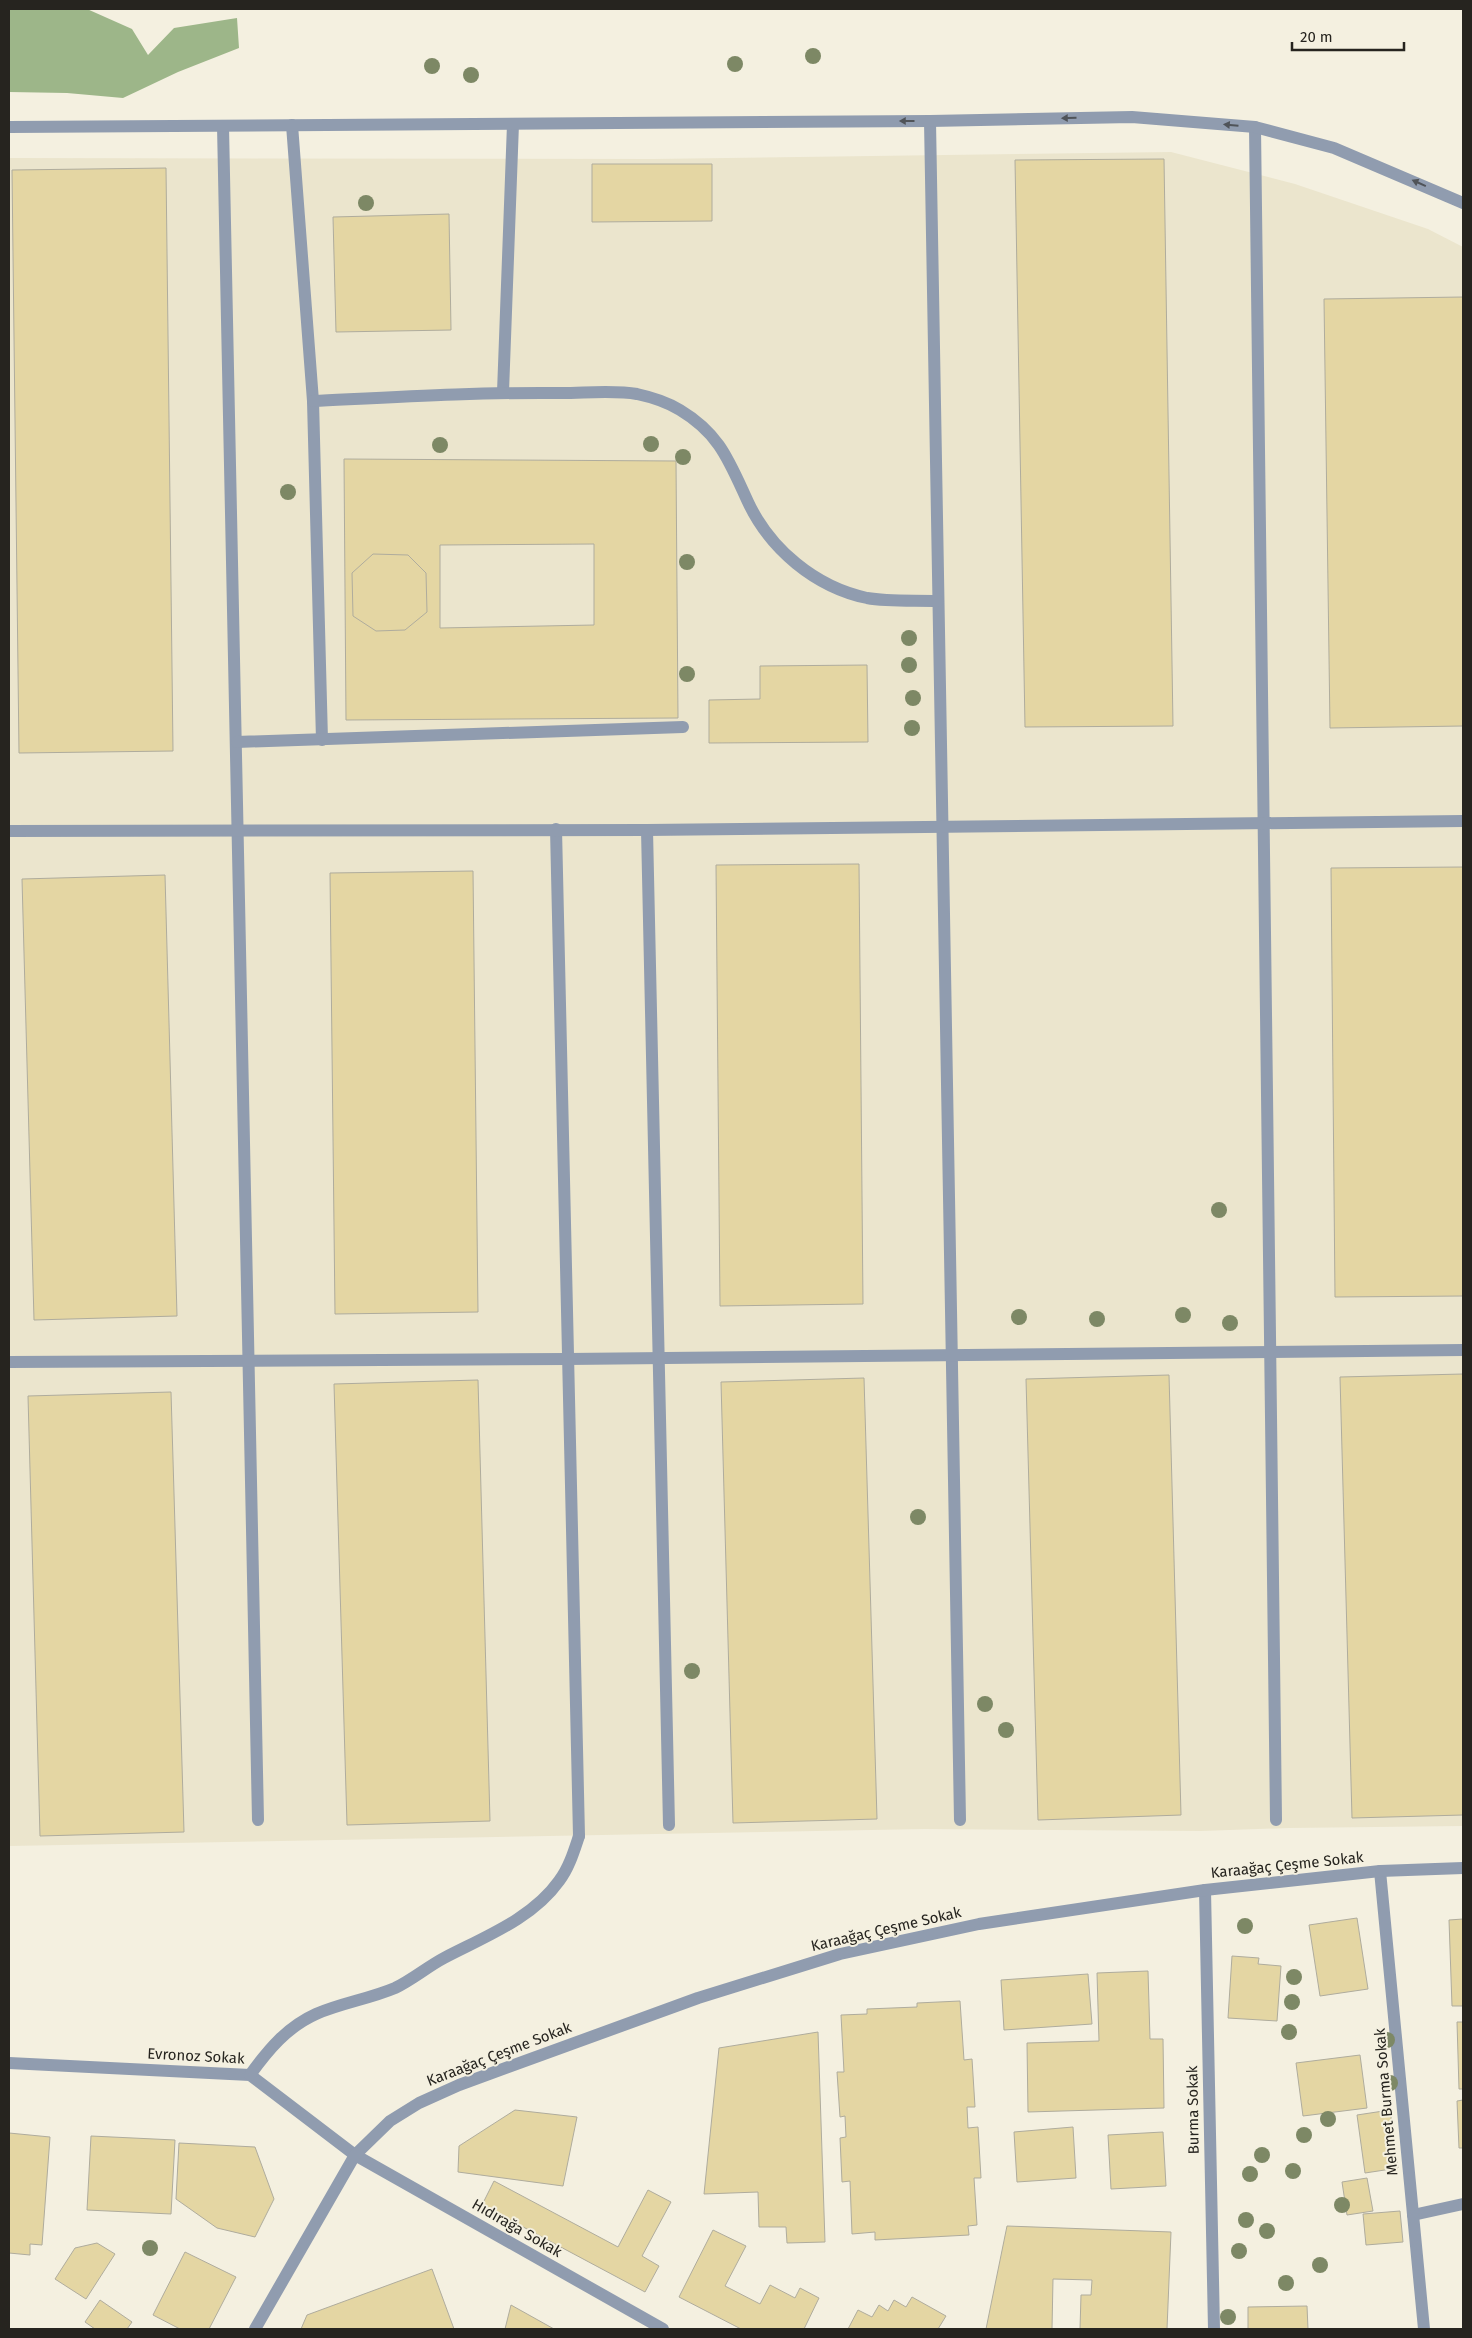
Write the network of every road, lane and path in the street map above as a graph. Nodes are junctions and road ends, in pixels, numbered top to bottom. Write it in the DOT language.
graph roads {
  1 [pos="930,121"];
  2 [pos="513,124"];
  3 [pos="292,125"];
  4 [pos="224,126"];
  5 [pos="1255,127"];
  6 [pos="9,128"];
  7 [pos="1463,203"];
  8 [pos="503,392"];
  9 [pos="312,401"];
  10 [pos="938,601"];
  11 [pos="683,727"];
  12 [pos="322,740"];
  13 [pos="237,742"];
  14 [pos="1463,821"];
  15 [pos="1264,825"];
  16 [pos="942,826"];
  17 [pos="556,829"];
  18 [pos="239,830"];
  19 [pos="648,830"];
  20 [pos="9,831"];
  21 [pos="1463,1350"];
  22 [pos="1271,1353"];
  23 [pos="952,1354"];
  24 [pos="659,1358"];
  25 [pos="568,1359"];
  26 [pos="250,1361"];
  27 [pos="9,1362"];
  28 [pos="258,1820"];
  29 [pos="960,1820"];
  30 [pos="1276,1820"];
  31 [pos="669,1826"];
  32 [pos="1463,1868"];
  33 [pos="1380,1871"];
  34 [pos="1205,1890"];
  35 [pos="9,2063"];
  36 [pos="250,2075"];
  37 [pos="355,2155"];
  38 [pos="1463,2204"];
  39 [pos="1413,2215"];
  40 [pos="255,2329"];
  41 [pos="663,2329"];
  42 [pos="1214,2329"];
  43 [pos="1424,2329"];
  1 -- 2 [label="street, one-way"];
  5 -- 1 [label="street, one-way"];
  1 -- 10 [label="street"];
  2 -- 3 [label="street"];
  2 -- 8 [label="street"];
  3 -- 4 [label="street"];
  3 -- 9 [label="street"];
  4 -- 6 [label="street"];
  4 -- 13 [label="street"];
  7 -- 5 [label="street, one-way"];
  5 -- 15 [label="street"];
  8 -- 9 [label="street"];
  8 -- 10 [label="street"];
  9 -- 12 [label="street"];
  10 -- 16 [label="street"];
  11 -- 12 [label="street"];
  12 -- 13 [label="street"];
  13 -- 18 [label="street"];
  14 -- 15 [label="street"];
  15 -- 16 [label="street"];
  15 -- 22 [label="street"];
  16 -- 19 [label="street"];
  16 -- 23 [label="street"];
  17 -- 18 [label="street"];
  17 -- 19 [label="street"];
  17 -- 25 [label="street"];
  18 -- 20 [label="street"];
  18 -- 26 [label="street"];
  19 -- 24 [label="street"];
  21 -- 22 [label="street"];
  22 -- 23 [label="street"];
  22 -- 30 [label="street"];
  23 -- 24 [label="street"];
  23 -- 29 [label="street"];
  24 -- 25 [label="street"];
  24 -- 31 [label="street"];
  25 -- 26 [label="street"];
  25 -- 36 [label="street"];
  26 -- 27 [label="street"];
  26 -- 28 [label="street"];
  32 -- 33 [label="street, Karaağaç Çeşme Sokak"];
  33 -- 34 [label="street, Karaağaç Çeşme Sokak"];
  33 -- 39 [label="street, Mehmet Burma Sokak"];
  34 -- 37 [label="street, Karaağaç Çeşme Sokak"];
  34 -- 42 [label="street, Burma Sokak"];
  35 -- 36 [label="street, Evronoz Sokak"];
  36 -- 37 [label="street, Evronoz Sokak"];
  37 -- 40 [label="street, Karaağaç Çeşme Sokak"];
  37 -- 41 [label="street, Hıdırağa Sokak"];
  38 -- 39 [label="street"];
  39 -- 43 [label="street, Mehmet Burma Sokak"];
}
